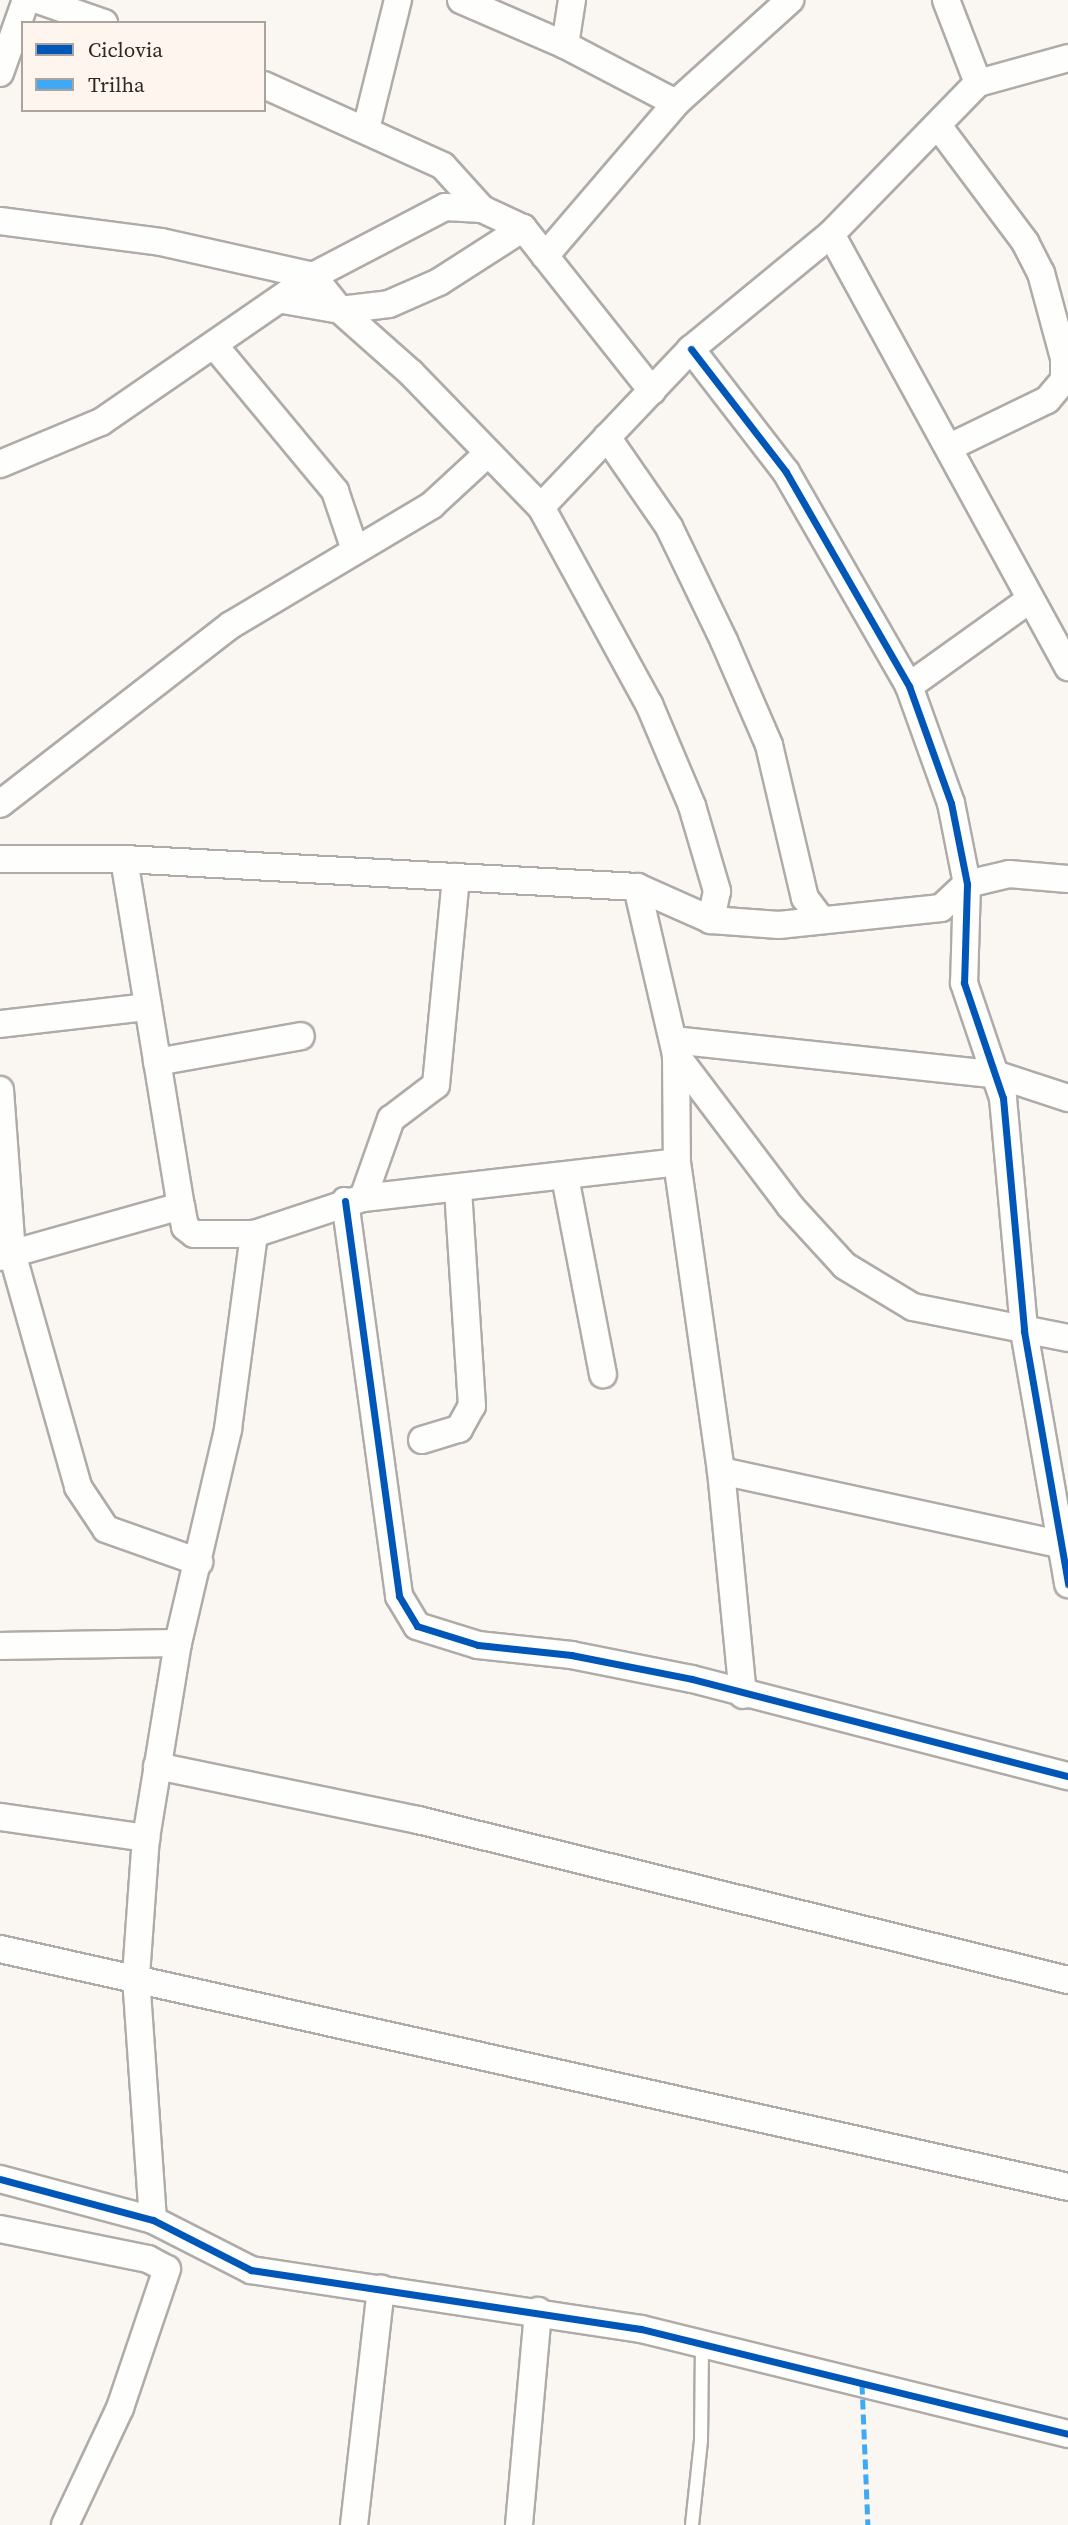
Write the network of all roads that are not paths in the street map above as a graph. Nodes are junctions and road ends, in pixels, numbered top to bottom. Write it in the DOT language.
graph roads {
  1 [pos="26,0"];
  2 [pos="38,0"];
  3 [pos="398,0"];
  4 [pos="461,0"];
  5 [pos="572,0"];
  6 [pos="790,0"];
  7 [pos="946,0"];
  8 [pos="98,21"];
  9 [pos="565,45"];
  10 [pos="1068,58"];
  11 [pos="0,73"];
  12 [pos="978,83"];
  13 [pos="266,86"];
  14 [pos="676,103"];
  15 [pos="939,127"];
  16 [pos="366,129"];
  17 [pos="482,209"];
  18 [pos="0,221"];
  19 [pos="523,228"];
  20 [pos="831,234"];
  21 [pos="545,256"];
  22 [pos="313,276"];
  23 [pos="282,300"];
  24 [pos="340,310"];
  25 [pos="214,345"];
  26 [pos="691,349"];
  27 [pos="652,391"];
  28 [pos="607,438"];
  29 [pos="952,446"];
  30 [pos="487,454"];
  31 [pos="0,464"];
  32 [pos="541,507"];
  33 [pos="354,547"];
  34 [pos="1029,600"];
  35 [pos="1068,667"];
  36 [pos="909,686"];
  37 [pos="0,804"];
  38 [pos="0,859"];
  39 [pos="124,859"];
  40 [pos="456,877"];
  41 [pos="1068,879"];
  42 [pos="967,884"];
  43 [pos="637,887"];
  44 [pos="821,919"];
  45 [pos="711,920"];
  46 [pos="148,1007"];
  47 [pos="0,1024"];
  48 [pos="301,1036"];
  49 [pos="675,1047"];
  50 [pos="157,1062"];
  51 [pos="998,1075"];
  52 [pos="0,1090"];
  53 [pos="1068,1098"];
  54 [pos="677,1162"];
  55 [pos="565,1177"];
  56 [pos="458,1191"];
  57 [pos="354,1200"];
  58 [pos="181,1206"];
  59 [pos="254,1234"];
  60 [pos="6,1255"];
  61 [pos="1024,1331"];
  62 [pos="1068,1338"];
  63 [pos="603,1374"];
  64 [pos="422,1440"];
  65 [pos="721,1471"];
  66 [pos="1064,1546"];
  67 [pos="199,1562"];
  68 [pos="1068,1584"];
  69 [pos="178,1643"];
  70 [pos="0,1646"];
  71 [pos="743,1695"];
  72 [pos="157,1766"];
  73 [pos="1068,1776"];
  74 [pos="0,1817"];
  75 [pos="146,1838"];
  76 [pos="0,1949"];
  77 [pos="136,1976"];
  78 [pos="1068,1980"];
  79 [pos="0,2179"];
  80 [pos="1068,2187"];
  81 [pos="153,2220"];
  82 [pos="0,2229"];
  83 [pos="381,2289"];
  84 [pos="538,2311"];
  85 [pos="702,2342"];
  86 [pos="1068,2434"];
  87 [pos="65,2525"];
  88 [pos="354,2525"];
  89 [pos="519,2525"];
  90 [pos="692,2525"];
  1 -- 11 [label="street"];
  2 -- 8 [label="street"];
  3 -- 16 [label="street"];
  4 -- 9 [label="street"];
  5 -- 9 [label="street"];
  6 -- 14 [label="street"];
  7 -- 12 [label="street"];
  9 -- 14 [label="street"];
  10 -- 12 [label="street"];
  12 -- 15 [label="street"];
  13 -- 16 [label="street"];
  14 -- 21 [label="street"];
  15 -- 20 [label="street"];
  15 -- 29 [label="street"];
  16 -- 17 [label="street"];
  17 -- 19 [label="street"];
  17 -- 22 [label="street"];
  18 -- 22 [label="street"];
  19 -- 21 [label="street"];
  19 -- 24 [label="street"];
  20 -- 26 [label="street"];
  20 -- 29 [label="street"];
  21 -- 27 [label="street"];
  22 -- 23 [label="street"];
  22 -- 24 [label="street"];
  23 -- 24 [label="street"];
  23 -- 25 [label="street"];
  24 -- 30 [label="street"];
  25 -- 31 [label="street"];
  25 -- 33 [label="street"];
  26 -- 27 [label="street"];
  26 -- 36 [label="street"];
  27 -- 28 [label="street"];
  28 -- 32 [label="street"];
  28 -- 44 [label="street"];
  29 -- 34 [label="street"];
  30 -- 32 [label="street"];
  30 -- 33 [label="street"];
  32 -- 45 [label="street"];
  33 -- 37 [label="street"];
  34 -- 35 [label="street"];
  34 -- 36 [label="street"];
  36 -- 42 [label="street"];
  38 -- 39 [label="street"];
  39 -- 40 [label="street"];
  39 -- 46 [label="street"];
  40 -- 43 [label="street"];
  40 -- 57 [label="street"];
  41 -- 42 [label="street"];
  42 -- 44 [label="street"];
  42 -- 51 [label="street"];
  43 -- 45 [label="street"];
  43 -- 49 [label="street"];
  44 -- 45 [label="street"];
  46 -- 47 [label="street"];
  46 -- 50 [label="street"];
  48 -- 50 [label="street"];
  49 -- 51 [label="street"];
  49 -- 54 [label="street"];
  49 -- 61 [label="street"];
  50 -- 58 [label="street"];
  51 -- 53 [label="street"];
  51 -- 61 [label="street"];
  52 -- 60 [label="street"];
  54 -- 55 [label="street"];
  54 -- 65 [label="street"];
  55 -- 56 [label="street"];
  55 -- 63 [label="street"];
  56 -- 57 [label="street"];
  56 -- 64 [label="street"];
  57 -- 59 [label="street"];
  57 -- 71 [label="street"];
  58 -- 59 [label="street"];
  58 -- 60 [label="street"];
  59 -- 67 [label="street"];
  60 -- 67 [label="street"];
  61 -- 62 [label="street"];
  61 -- 66 [label="street"];
  65 -- 66 [label="street"];
  65 -- 71 [label="street"];
  66 -- 68 [label="street"];
  67 -- 69 [label="street"];
  69 -- 70 [label="street"];
  69 -- 72 [label="street"];
  71 -- 73 [label="street"];
  72 -- 75 [label="street"];
  72 -- 78 [label="street"];
  74 -- 75 [label="street"];
  75 -- 77 [label="street"];
  76 -- 77 [label="street"];
  77 -- 80 [label="street"];
  77 -- 81 [label="street"];
  79 -- 81 [label="street"];
  81 -- 83 [label="street"];
  82 -- 87 [label="street"];
  83 -- 84 [label="street"];
  83 -- 88 [label="street"];
  84 -- 85 [label="street"];
  84 -- 89 [label="street"];
  85 -- 86 [label="street"];
  85 -- 90 [label="lane"];
}
